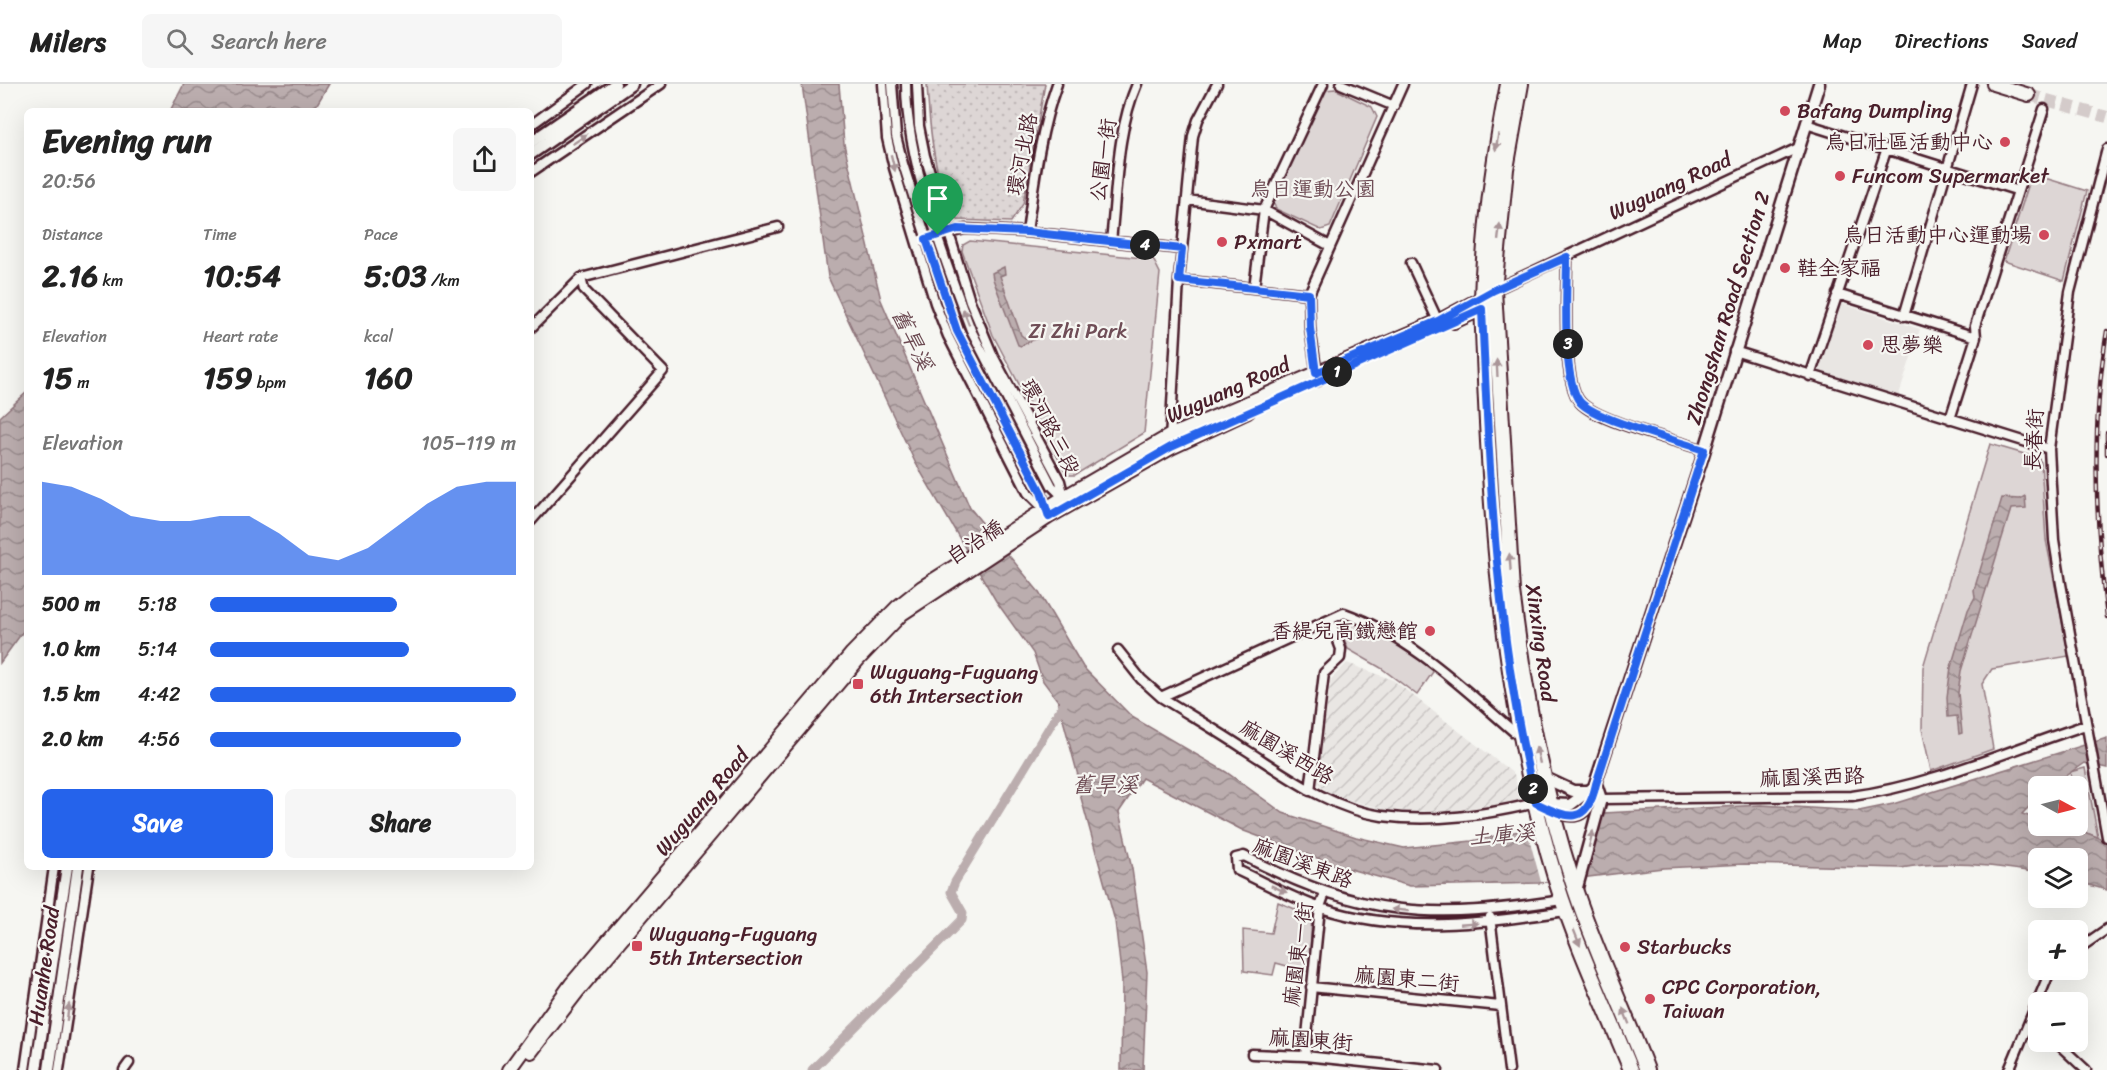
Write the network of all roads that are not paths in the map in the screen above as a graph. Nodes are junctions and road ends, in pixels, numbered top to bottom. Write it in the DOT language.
graph roads {
  1 [pos="587,84"];
  2 [pos="615,84"];
  3 [pos="632,84"];
  4 [pos="661,84"];
  5 [pos="883,84"];
  6 [pos="892,84"];
  7 [pos="906,84"];
  8 [pos="917,84"];
  9 [pos="1058,84"];
  10 [pos="1137,84"];
  11 [pos="1217,84"];
  12 [pos="1323,84"];
  13 [pos="1341,84"];
  14 [pos="1403,84"];
  15 [pos="1508,84"];
  16 [pos="1521,84"];
  17 [pos="1819,84"];
  18 [pos="1972,84"];
  19 [pos="1993,84"];
  20 [pos="606,95"];
  21 [pos="2029,95"];
  22 [pos="1394,106"];
  23 [pos="2044,109"];
  24 [pos="534,123"];
  25 [pos="1806,124"];
  26 [pos="534,140"];
  27 [pos="1797,148"];
  28 [pos="2107,149"];
  29 [pos="534,151"];
  30 [pos="1886,151"];
  31 [pos="534,170"];
  32 [pos="1947,170"];
  33 [pos="2016,190"];
  34 [pos="1187,200"];
  35 [pos="1264,210"];
  36 [pos="778,227"];
  37 [pos="949,231"];
  38 [pos="1027,232"];
  39 [pos="938,235"];
  40 [pos="921,240"];
  41 [pos="1111,241"];
  42 [pos="1330,246"];
  43 [pos="1182,249"];
  44 [pos="1567,257"];
  45 [pos="1411,262"];
  46 [pos="581,278"];
  47 [pos="1179,280"];
  48 [pos="1254,288"];
  49 [pos="1494,290"];
  50 [pos="1309,294"];
  51 [pos="1837,294"];
  52 [pos="1482,304"];
  53 [pos="1904,316"];
  54 [pos="1438,321"];
  55 [pos="534,325"];
  56 [pos="1976,337"];
  57 [pos="1734,351"];
  58 [pos="1810,375"];
  59 [pos="1317,377"];
  60 [pos="1950,418"];
  61 [pos="1170,442"];
  62 [pos="2049,449"];
  63 [pos="1704,450"];
  64 [pos="1066,501"];
  65 [pos="1046,513"];
  66 [pos="534,517"];
  67 [pos="1021,530"];
  68 [pos="944,579"];
  69 [pos="1330,620"];
  70 [pos="1118,650"];
  71 [pos="1161,697"];
  72 [pos="2086,725"];
  73 [pos="1520,737"];
  74 [pos="1543,777"];
  75 [pos="1593,788"];
  76 [pos="1310,791"];
  77 [pos="1601,799"];
  78 [pos="1538,810"];
  79 [pos="1553,810"];
  80 [pos="2107,837"];
  81 [pos="54,870"];
  82 [pos="67,870"];
  83 [pos="78,870"];
  84 [pos="89,870"];
  85 [pos="1576,883"];
  86 [pos="1325,893"];
  87 [pos="1564,906"];
  88 [pos="1320,908"];
  89 [pos="1489,911"];
  90 [pos="1490,922"];
  91 [pos="2107,929"];
  92 [pos="2088,942"];
  93 [pos="1311,987"];
  94 [pos="1500,1005"];
  95 [pos="2028,1022"];
  96 [pos="2067,1052"];
  97 [pos="1252,1054"];
  98 [pos="1305,1056"];
  99 [pos="25,1070"];
  100 [pos="36,1070"];
  101 [pos="49,1070"];
  102 [pos="59,1070"];
  103 [pos="509,1070"];
  104 [pos="519,1070"];
  105 [pos="1438,1070"];
  106 [pos="1509,1070"];
  107 [pos="1631,1070"];
  108 [pos="1647,1070"];
  109 [pos="2009,1070"];
  110 [pos="2086,1070"];
  1 -- 24 [label="street"];
  2 -- 20 [label="street"];
  3 -- 20 [label="street"];
  31 -- 4 [label="street, one-way"];
  5 -- 40 [label="street, one-way"];
  6 -- 40 [label="street"];
  7 -- 39 [label="street, 環河路三段"];
  8 -- 37 [label="street, 環河路三段"];
  9 -- 38 [label="street, 環河北路"];
  10 -- 41 [label="street, 公園一街"];
  11 -- 34 [label="street"];
  12 -- 35 [label="street"];
  13 -- 22 [label="street"];
  14 -- 22 [label="street"];
  15 -- 52 [label="main road, Xinxing Road, one-way"];
  49 -- 16 [label="main road, Xinxing Road, one-way"];
  17 -- 25 [label="street, Zhongshan Road Section 2"];
  18 -- 32 [label="street"];
  19 -- 21 [label="main road"];
  20 -- 26 [label="street"];
  20 -- 29 [label="street"];
  22 -- 42 [label="street"];
  23 -- 33 [label="street"];
  25 -- 27 [label="street, Zhongshan Road Section 2"];
  25 -- 30 [label="street"];
  27 -- 44 [label="street, Wuguang Road"];
  27 -- 57 [label="street, Zhongshan Road Section 2"];
  28 -- 62 [label="street, 長春街"];
  30 -- 32 [label="street"];
  30 -- 51 [label="street"];
  32 -- 33 [label="street"];
  32 -- 53 [label="street"];
  33 -- 56 [label="street"];
  34 -- 35 [label="street"];
  34 -- 43 [label="street"];
  35 -- 42 [label="street"];
  35 -- 48 [label="street"];
  36 -- 46 [label="street"];
  37 -- 38 [label="street"];
  37 -- 39 [label="street"];
  37 -- 64 [label="street, 環河路三段"];
  38 -- 41 [label="street"];
  39 -- 40 [label="street"];
  64 -- 39 [label="street, 環河路三段, one-way"];
  40 -- 65 [label="street"];
  41 -- 43 [label="street"];
  42 -- 50 [label="street"];
  43 -- 47 [label="street"];
  44 -- 49 [label="street, Wuguang Road"];
  44 -- 63 [label="street"];
  45 -- 54 [label="street"];
  46 -- 55 [label="street"];
  46 -- 66 [label="street"];
  47 -- 48 [label="street"];
  47 -- 61 [label="street"];
  48 -- 50 [label="street"];
  49 -- 52 [label="main road"];
  74 -- 49 [label="main road, Xinxing Road, one-way"];
  50 -- 59 [label="street"];
  51 -- 53 [label="street"];
  51 -- 58 [label="street"];
  52 -- 54 [label="main road, Wuguang Road"];
  52 -- 59 [label="main road, Wuguang Road"];
  52 -- 73 [label="main road, Xinxing Road"];
  53 -- 56 [label="street"];
  54 -- 59 [label="main road, Wuguang Road"];
  56 -- 60 [label="street"];
  57 -- 58 [label="street"];
  57 -- 63 [label="street, Zhongshan Road Section 2"];
  58 -- 60 [label="street"];
  59 -- 61 [label="main road, Wuguang Road"];
  60 -- 62 [label="street"];
  61 -- 64 [label="main road, Wuguang Road"];
  62 -- 72 [label="street, 長春街"];
  63 -- 75 [label="street, Zhongshan Road Section 2"];
  64 -- 65 [label="main road, Wuguang Road"];
  65 -- 67 [label="main road, Wuguang Road"];
  67 -- 68 [label="main road, 自治橋"];
  68 -- 103 [label="main road, Wuguang Road"];
  68 -- 104 [label="main road, Wuguang Road"];
  69 -- 71 [label="street"];
  69 -- 73 [label="street"];
  69 -- 76 [label="street"];
  70 -- 71 [label="street, 麻園溪西路"];
  71 -- 76 [label="street, 麻園溪西路"];
  72 -- 77 [label="street, 麻園溪西路"];
  72 -- 80 [label="street, 長春街"];
  73 -- 78 [label="main road, Xinxing Road"];
  74 -- 75 [label="street"];
  74 -- 79 [label="main road, Xinxing Road"];
  75 -- 77 [label="street"];
  75 -- 79 [label="street, Zhongshan Road Section 2"];
  76 -- 78 [label="street, 麻園溪西路"];
  85 -- 77 [label="street, one-way"];
  78 -- 79 [label="street, Zhongshan Road Section 2"];
  78 -- 87 [label="main road, Xinxing Road"];
  79 -- 85 [label="main road, Xinxing Road"];
  81 -- 99 [label="street"];
  82 -- 100 [label="street, Huanhe Road"];
  83 -- 101 [label="street, Huanhe Road"];
  102 -- 84 [label="street, one-way"];
  108 -- 85 [label="main road, Xinxing Road, one-way"];
  86 -- 88 [label="street, 麻園東一街"];
  86 -- 88 [label="street, 麻園溪東路, one-way"];
  89 -- 86 [label="street, 麻園溪東路, one-way"];
  87 -- 89 [label="street, 麻園溪東路"];
  87 -- 90 [label="street, 麻園溪東路"];
  87 -- 107 [label="main road, Xinxing Road, one-way"];
  88 -- 90 [label="street, 麻園溪東路, one-way"];
  88 -- 93 [label="street, 麻園東一街"];
  89 -- 90 [label="street"];
  90 -- 94 [label="street"];
  91 -- 92 [label="street"];
  93 -- 94 [label="street, 麻園東二街"];
  93 -- 98 [label="street, 麻園東一街"];
  94 -- 106 [label="street"];
  95 -- 109 [label="street"];
  96 -- 110 [label="street"];
  97 -- 98 [label="street, 麻園東街"];
  98 -- 105 [label="street, 麻園東街"];
}
